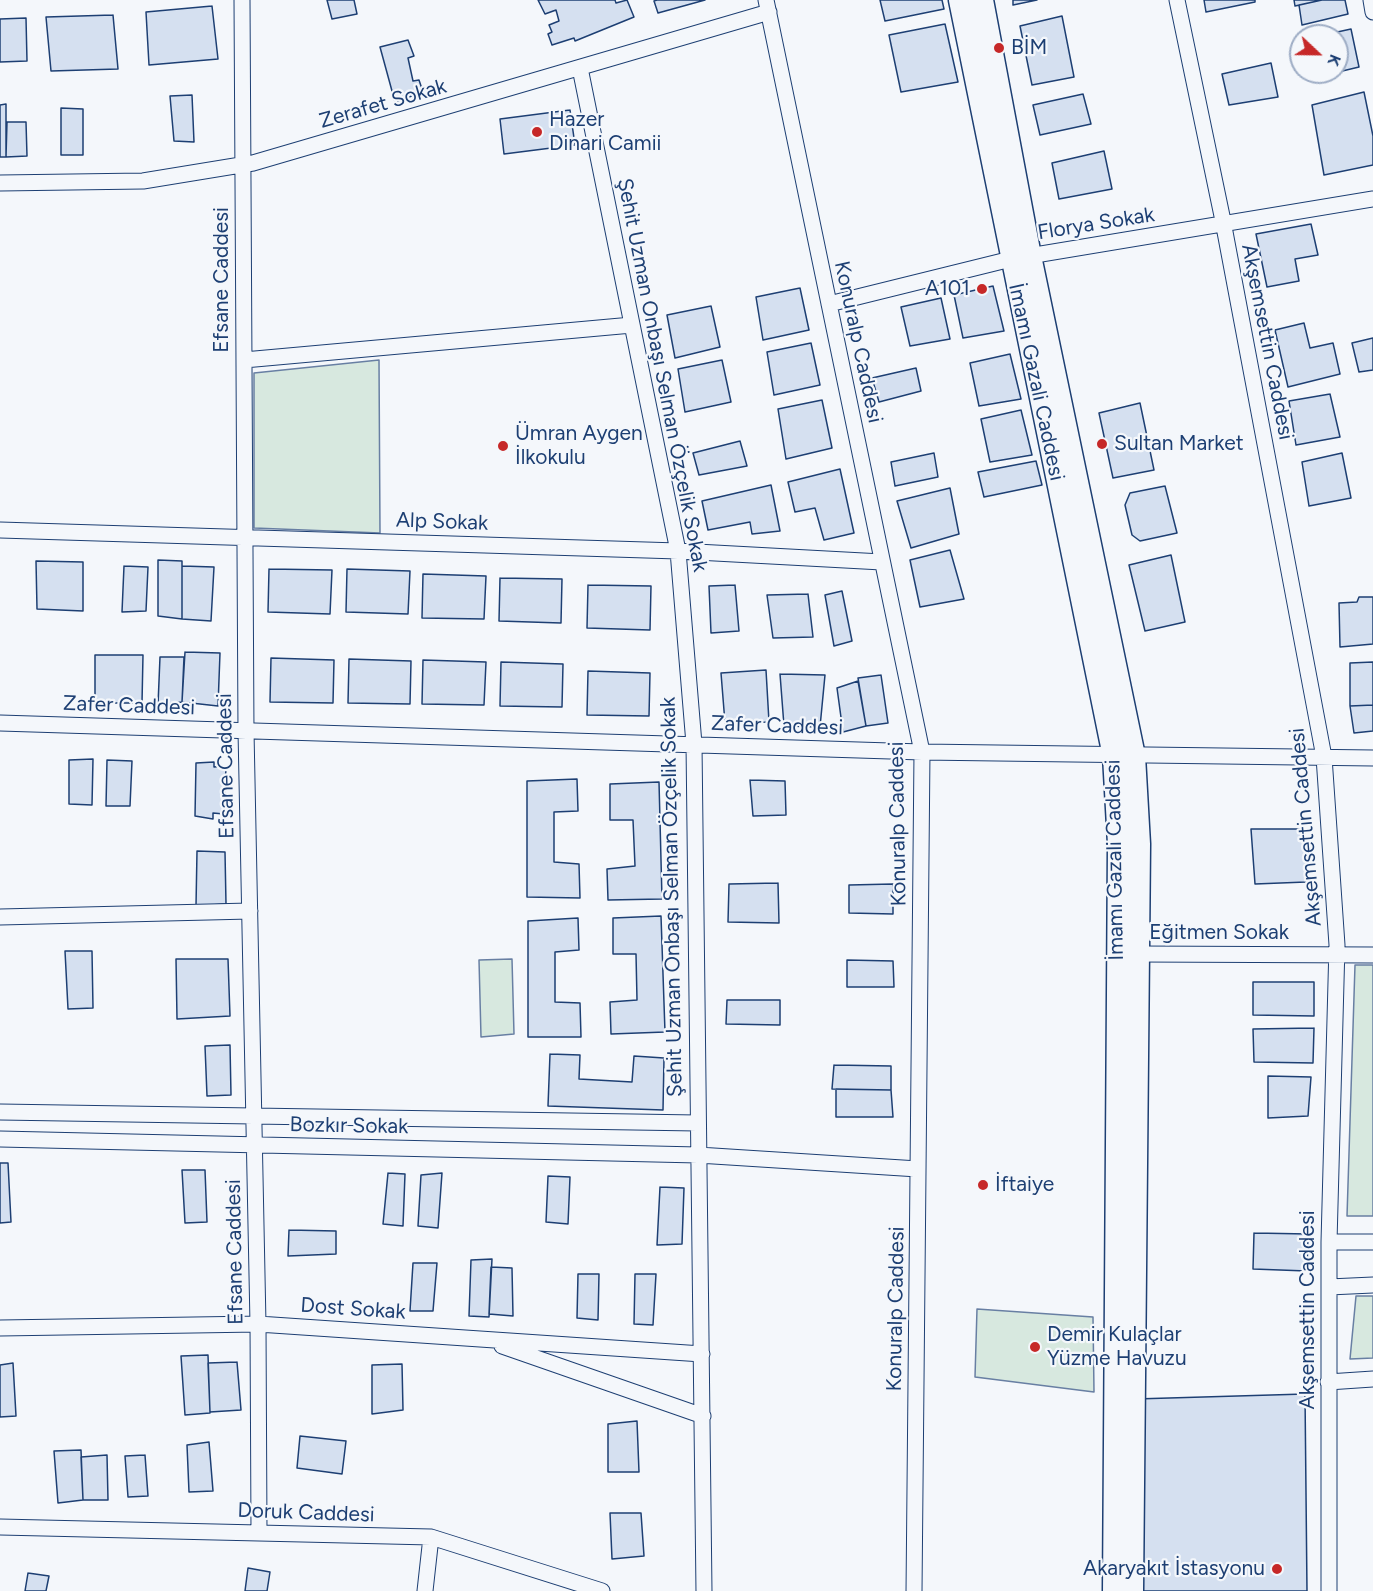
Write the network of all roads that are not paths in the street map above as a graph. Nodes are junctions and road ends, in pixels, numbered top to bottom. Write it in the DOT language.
graph roads {
  1 [pos="242,0"];
  2 [pos="960,0"];
  3 [pos="982,0"];
  4 [pos="1177,0"];
  5 [pos="1371,0"];
  6 [pos="767,6"];
  7 [pos="1373,12"];
  8 [pos="580,68"];
  9 [pos="243,165"];
  10 [pos="0,183"];
  11 [pos="1373,199"];
  12 [pos="1223,224"];
  13 [pos="1021,258"];
  14 [pos="829,304"];
  15 [pos="632,325"];
  16 [pos="244,360"];
  17 [pos="0,530"];
  18 [pos="244,537"];
  19 [pos="678,551"];
  20 [pos="882,562"];
  21 [pos="0,723"];
  22 [pos="246,731"];
  23 [pos="694,744"];
  24 [pos="922,752"];
  25 [pos="1124,756"];
  26 [pos="1324,757"];
  27 [pos="1373,758"];
  28 [pos="250,911"];
  29 [pos="0,917"];
  30 [pos="1137,954"];
  31 [pos="1337,955"];
  32 [pos="1373,955"];
  33 [pos="0,1112"];
  34 [pos="253,1115"];
  35 [pos="697,1123"];
  36 [pos="0,1139"];
  37 [pos="254,1145"];
  38 [pos="698,1155"];
  39 [pos="918,1169"];
  40 [pos="1329,1242"];
  41 [pos="1373,1242"];
  42 [pos="1373,1285"];
  43 [pos="1329,1287"];
  44 [pos="258,1324"];
  45 [pos="0,1328"];
  46 [pos="482,1339"];
  47 [pos="702,1354"];
  48 [pos="1373,1379"];
  49 [pos="1328,1382"];
  50 [pos="703,1416"];
  51 [pos="0,1527"];
  52 [pos="259,1532"];
  53 [pos="431,1538"];
  54 [pos="425,1591"];
  55 [pos="602,1591"];
  56 [pos="704,1591"];
  57 [pos="914,1591"];
  58 [pos="1114,1591"];
  59 [pos="1132,1591"];
  60 [pos="1329,1591"];
  1 -- 9 [label="street, Efsane Caddesi"];
  2 -- 13 [label="main road, İmamı Gazali Caddesi"];
  3 -- 13 [label="main road, İmamı Gazali Caddesi"];
  4 -- 12 [label="street, Akşemsettin Caddesi"];
  5 -- 7 [label="street"];
  6 -- 8 [label="street, Zerafet Sokak"];
  6 -- 14 [label="street, Konuralp Caddesi"];
  8 -- 9 [label="street, Zerafet Sokak"];
  8 -- 15 [label="street, Şehit Uzman Onbaşı Selman Özçelik Sokak"];
  9 -- 10 [label="street, Zerafet Sokak"];
  9 -- 16 [label="street, Efsane Caddesi"];
  11 -- 12 [label="street, Florya Sokak"];
  12 -- 13 [label="street, Florya Sokak"];
  12 -- 26 [label="street, Akşemsettin Caddesi"];
  13 -- 14 [label="street, Florya Sokak"];
  13 -- 25 [label="main road, İmamı Gazali Caddesi"];
  14 -- 20 [label="street, Konuralp Caddesi"];
  15 -- 16 [label="street"];
  15 -- 19 [label="street, Şehit Uzman Onbaşı Selman Özçelik Sokak"];
  16 -- 18 [label="street, Efsane Caddesi"];
  17 -- 18 [label="street, Alp Sokak"];
  18 -- 19 [label="street, Alp Sokak"];
  18 -- 22 [label="street, Efsane Caddesi"];
  19 -- 20 [label="street, Alp Sokak"];
  19 -- 23 [label="street, Şehit Uzman Onbaşı Selman Özçelik Sokak"];
  20 -- 24 [label="street, Konuralp Caddesi"];
  21 -- 22 [label="street, Zafer Caddesi"];
  22 -- 23 [label="street, Zafer Caddesi"];
  22 -- 28 [label="street, Efsane Caddesi"];
  23 -- 24 [label="street, Zafer Caddesi"];
  23 -- 35 [label="street, Şehit Uzman Onbaşı Selman Özçelik Sokak"];
  24 -- 25 [label="street, Zafer Caddesi"];
  24 -- 39 [label="street, Konuralp Caddesi"];
  25 -- 26 [label="street, Zafer Caddesi"];
  25 -- 30 [label="main road, İmamı Gazali Caddesi"];
  25 -- 58 [label="main road, İmamı Gazali Caddesi"];
  26 -- 27 [label="street, Zafer Caddesi"];
  26 -- 31 [label="street, Akşemsettin Caddesi"];
  28 -- 29 [label="street"];
  28 -- 34 [label="street, Efsane Caddesi"];
  30 -- 31 [label="street, Eğitmen Sokak"];
  30 -- 59 [label="main road, İmamı Gazali Caddesi"];
  31 -- 32 [label="street, Eğitmen Sokak"];
  31 -- 40 [label="street, Akşemsettin Caddesi"];
  33 -- 34 [label="street, Bozkır Sokak"];
  34 -- 35 [label="street, Bozkır Sokak"];
  34 -- 37 [label="street, Efsane Caddesi"];
  35 -- 38 [label="street, Şehit Uzman Onbaşı Selman Özçelik Sokak"];
  36 -- 37 [label="street, Bozkır Sokak"];
  37 -- 38 [label="street, Bozkır Sokak"];
  37 -- 44 [label="street, Efsane Caddesi"];
  38 -- 39 [label="street, Bozkır Sokak"];
  38 -- 47 [label="street, Şehit Uzman Onbaşı Selman Özçelik Sokak"];
  39 -- 57 [label="street, Konuralp Caddesi"];
  40 -- 41 [label="street"];
  40 -- 43 [label="street, Akşemsettin Caddesi"];
  42 -- 43 [label="street"];
  43 -- 49 [label="street, Akşemsettin Caddesi"];
  44 -- 45 [label="street, Dost Sokak"];
  44 -- 46 [label="street, Dost Sokak"];
  44 -- 52 [label="street, Efsane Caddesi"];
  46 -- 47 [label="street, Dost Sokak"];
  46 -- 50 [label="street"];
  47 -- 50 [label="street, Şehit Uzman Onbaşı Selman Özçelik Sokak"];
  48 -- 49 [label="street"];
  49 -- 60 [label="street, Akşemsettin Caddesi"];
  50 -- 56 [label="street, Şehit Uzman Onbaşı Selman Özçelik Sokak"];
  51 -- 52 [label="street, Doruk Caddesi"];
  52 -- 53 [label="street, Doruk Caddesi"];
  53 -- 54 [label="street"];
  53 -- 55 [label="street, Doruk Caddesi"];
}
